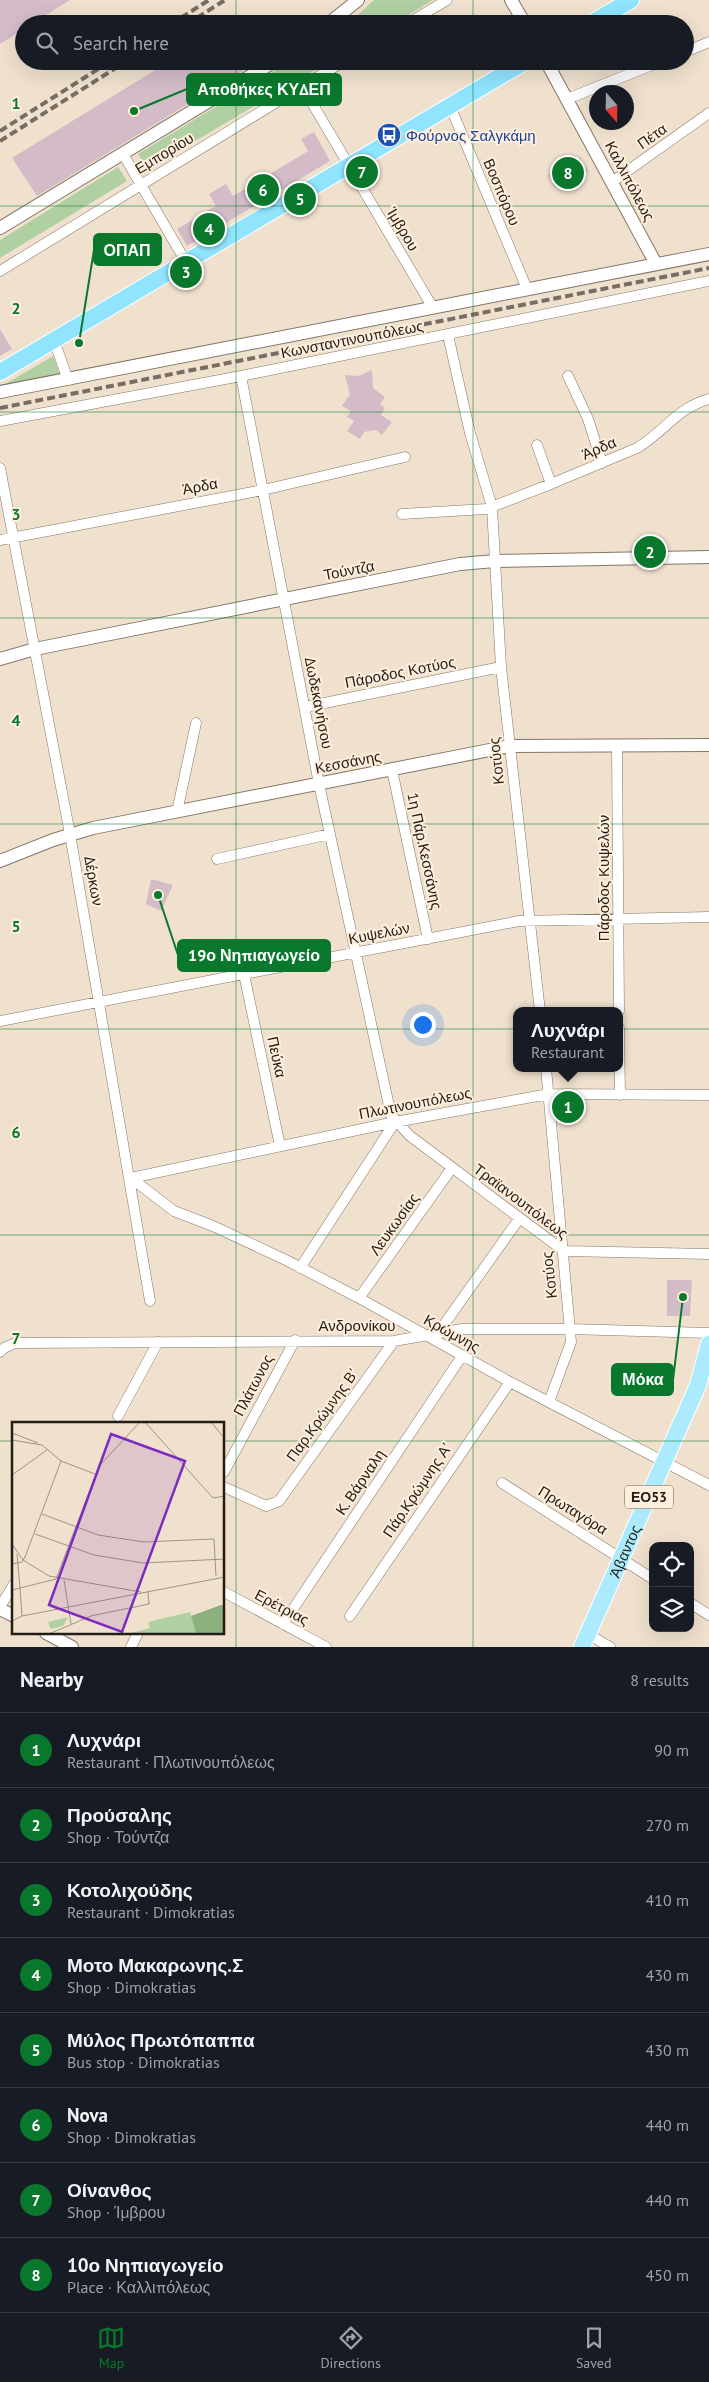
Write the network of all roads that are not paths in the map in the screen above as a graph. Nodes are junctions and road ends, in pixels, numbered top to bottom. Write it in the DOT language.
graph roads {
  1 [pos="358,0"];
  2 [pos="447,0"];
  3 [pos="511,0"];
  4 [pos="631,0"];
  5 [pos="339,15"];
  6 [pos="422,15"];
  7 [pos="519,15"];
  8 [pos="605,15"];
  9 [pos="709,42"];
  10 [pos="694,48"];
  11 [pos="260,70"];
  12 [pos="329,70"];
  13 [pos="511,70"];
  14 [pos="551,70"];
  15 [pos="640,70"];
  16 [pos="302,86"];
  17 [pos="567,99"];
  18 [pos="450,106"];
  19 [pos="709,113"];
  20 [pos="123,154"];
  21 [pos="348,166"];
  22 [pos="612,182"];
  23 [pos="141,185"];
  24 [pos="0,228"];
  25 [pos="709,254"];
  26 [pos="186,262"];
  27 [pos="656,264"];
  28 [pos="0,271"];
  29 [pos="709,281"];
  30 [pos="527,289"];
  31 [pos="433,308"];
  32 [pos="448,335"];
  33 [pos="54,340"];
  34 [pos="0,372"];
  35 [pos="241,376"];
  36 [pos="568,376"];
  37 [pos="68,380"];
  38 [pos="0,392"];
  39 [pos="709,399"];
  40 [pos="0,421"];
  41 [pos="537,445"];
  42 [pos="406,457"];
  43 [pos="602,463"];
  44 [pos="0,468"];
  45 [pos="551,484"];
  46 [pos="263,490"];
  47 [pos="492,507"];
  48 [pos="402,514"];
  49 [pos="14,537"];
  50 [pos="0,540"];
  51 [pos="709,557"];
  52 [pos="494,561"];
  53 [pos="285,599"];
  54 [pos="35,649"];
  55 [pos="0,659"];
  56 [pos="501,667"];
  57 [pos="305,707"];
  58 [pos="196,723"];
  59 [pos="617,745"];
  60 [pos="709,745"];
  61 [pos="510,746"];
  62 [pos="392,770"];
  63 [pos="320,784"];
  64 [pos="177,812"];
  65 [pos="70,834"];
  66 [pos="330,834"];
  67 [pos="217,859"];
  68 [pos="0,861"];
  69 [pos="709,917"];
  70 [pos="618,919"];
  71 [pos="530,920"];
  72 [pos="428,939"];
  73 [pos="355,953"];
  74 [pos="244,974"];
  75 [pos="100,1002"];
  76 [pos="540,1007"];
  77 [pos="619,1007"];
  78 [pos="0,1021"];
  79 [pos="546,1072"];
  80 [pos="620,1072"];
  81 [pos="548,1094"];
  82 [pos="620,1095"];
  83 [pos="709,1095"];
  84 [pos="395,1122"];
  85 [pos="280,1146"];
  86 [pos="452,1168"];
  87 [pos="130,1178"];
  88 [pos="520,1219"];
  89 [pos="561,1250"];
  90 [pos="709,1254"];
  91 [pos="300,1268"];
  92 [pos="359,1298"];
  93 [pos="150,1301"];
  94 [pos="569,1329"];
  95 [pos="438,1333"];
  96 [pos="709,1333"];
  97 [pos="426,1336"];
  98 [pos="295,1340"];
  99 [pos="394,1341"];
  100 [pos="158,1342"];
  101 [pos="709,1349"];
  102 [pos="2,1350"];
  103 [pos="462,1356"];
  104 [pos="510,1382"];
  105 [pos="549,1402"];
  106 [pos="118,1416"];
  107 [pos="665,1461"];
  108 [pos="225,1470"];
  109 [pos="502,1483"];
  110 [pos="709,1485"];
  111 [pos="225,1487"];
  112 [pos="621,1559"];
  113 [pos="649,1576"];
  114 [pos="12,1587"];
  115 [pos="225,1593"];
  116 [pos="694,1606"];
  117 [pos="0,1608"];
  118 [pos="12,1615"];
  119 [pos="709,1615"];
  120 [pos="350,1616"];
  121 [pos="283,1624"];
  122 [pos="48,1634"];
  123 [pos="138,1634"];
  124 [pos="585,1640"];
  125 [pos="72,1647"];
  126 [pos="131,1647"];
  127 [pos="326,1647"];
  128 [pos="610,1647"];
  1 -- 5 [label="street"];
  2 -- 6 [label="street"];
  3 -- 7 [label="street"];
  4 -- 8 [label="highway"];
  9 -- 10 [label="street"];
  11 -- 20 [label="street"];
  12 -- 16 [label="street, Εμπορίου"];
  13 -- 18 [label="highway"];
  14 -- 17 [label="street, Καλλιπόλεως"];
  15 -- 17 [label="street"];
  16 -- 21 [label="street, Ίμβρου"];
  16 -- 23 [label="street, Εμπορίου"];
  17 -- 22 [label="street, Καλλιπόλεως"];
  18 -- 21 [label="highway"];
  18 -- 30 [label="street, Βοσπόρου"];
  19 -- 22 [label="street, Πέτα"];
  20 -- 23 [label="street"];
  20 -- 24 [label="street"];
  21 -- 26 [label="highway"];
  21 -- 31 [label="street, Ίμβρου"];
  22 -- 27 [label="street, Καλλιπόλεως"];
  23 -- 26 [label="street"];
  23 -- 28 [label="street, Εμπορίου"];
  25 -- 27 [label="street"];
  26 -- 33 [label="highway"];
  27 -- 30 [label="street"];
  29 -- 32 [label="street, Κωνσταντινουπόλεως"];
  30 -- 31 [label="street"];
  31 -- 37 [label="street"];
  32 -- 35 [label="street, Κωνσταντινουπόλεως"];
  32 -- 47 [label="street, Κοτύος"];
  33 -- 34 [label="highway"];
  33 -- 37 [label="street"];
  35 -- 40 [label="street, Κωνσταντινουπόλεως"];
  35 -- 46 [label="street, Δωδεκανήσου"];
  36 -- 43 [label="street"];
  37 -- 38 [label="street"];
  39 -- 43 [label="street, Άρδα"];
  41 -- 45 [label="street"];
  42 -- 46 [label="street, Άρδα"];
  43 -- 45 [label="street, Άρδα"];
  44 -- 49 [label="street, Δέρκων"];
  45 -- 47 [label="street, Άρδα"];
  46 -- 49 [label="street, Άρδα"];
  46 -- 53 [label="street, Δωδεκανήσου"];
  47 -- 48 [label="street, Άρδα"];
  47 -- 52 [label="street, Κοτύος"];
  49 -- 50 [label="street, Άρδα"];
  49 -- 54 [label="street, Δέρκων"];
  51 -- 52 [label="street, Τούντζα"];
  52 -- 53 [label="street, Τούντζα"];
  52 -- 56 [label="street, Κοτύος"];
  53 -- 54 [label="street, Τούντζα"];
  53 -- 57 [label="street, Δωδεκανήσου"];
  54 -- 55 [label="street, Τούντζα"];
  54 -- 65 [label="street, Δέρκων"];
  56 -- 57 [label="street, Πάροδος Κοτύος"];
  56 -- 61 [label="street, Κοτύος"];
  57 -- 63 [label="street, Δωδεκανήσου"];
  58 -- 64 [label="street"];
  59 -- 60 [label="street, Κεσσάνης"];
  59 -- 61 [label="street, Κεσσάνης"];
  59 -- 70 [label="street, Πάροδος Κυψελών"];
  61 -- 62 [label="street, Κεσσάνης"];
  61 -- 71 [label="street, Κοτύος"];
  62 -- 63 [label="street, Κεσσάνης"];
  62 -- 72 [label="street, 1η Πάρ.Κεσσάνης"];
  63 -- 64 [label="street, Κεσσάνης"];
  63 -- 66 [label="street, Δωδεκανήσου"];
  64 -- 65 [label="street, Κεσσάνης"];
  65 -- 68 [label="street, Κεσσάνης"];
  65 -- 75 [label="street, Δέρκων"];
  66 -- 67 [label="street"];
  66 -- 73 [label="street, Δωδεκανήσου"];
  69 -- 70 [label="street, Κυψελών"];
  70 -- 71 [label="street, Κυψελών"];
  70 -- 77 [label="street, Πάροδος Κυψελών"];
  71 -- 72 [label="street, Κυψελών"];
  71 -- 76 [label="street, Κοτύος"];
  72 -- 73 [label="street, Κυψελών"];
  73 -- 74 [label="street, Κυψελών"];
  73 -- 84 [label="street, Δωδεκανήσου"];
  74 -- 75 [label="street, Κυψελών"];
  74 -- 85 [label="street, Πεύκα"];
  75 -- 78 [label="street, Κυψελών"];
  75 -- 87 [label="street, Δέρκων"];
  79 -- 81 [label="street, Κοτύος"];
  80 -- 82 [label="street"];
  81 -- 82 [label="street, Πλωτινουπόλεως"];
  81 -- 84 [label="street, Πλωτινουπόλεως"];
  81 -- 89 [label="street, Κοτύος"];
  82 -- 83 [label="street, Πλωτινουπόλεως"];
  84 -- 85 [label="street, Πλωτινουπόλεως"];
  84 -- 86 [label="street, Τραϊανουπόλεως"];
  84 -- 91 [label="street"];
  85 -- 87 [label="street, Πλωτινουπόλεως"];
  86 -- 88 [label="street, Τραϊανουπόλεως"];
  86 -- 92 [label="street, Λευκωσίας"];
  87 -- 91 [label="street, Κρώμνης"];
  87 -- 93 [label="street, Δέρκων"];
  88 -- 89 [label="street, Τραϊανουπόλεως"];
  88 -- 95 [label="street"];
  89 -- 90 [label="street, Τραϊανουπόλεως"];
  89 -- 94 [label="street, Κοτύος"];
  91 -- 92 [label="street, Κρώμνης"];
  92 -- 97 [label="street, Κρώμνης"];
  94 -- 95 [label="street, Ανδρονίκου"];
  94 -- 96 [label="street, Ανδρονίκου"];
  94 -- 105 [label="street, Κοτύος"];
  95 -- 97 [label="street, Ανδρονίκου"];
  97 -- 99 [label="street, Ανδρονίκου"];
  97 -- 103 [label="street, Κρώμνης"];
  98 -- 99 [label="street, Ανδρονίκου"];
  98 -- 100 [label="street, Ανδρονίκου"];
  98 -- 108 [label="street, Πλάτωνος"];
  99 -- 111 [label="street, Παρ.Κρώμνης Β'"];
  100 -- 102 [label="street, Ανδρονίκου"];
  100 -- 106 [label="street"];
  101 -- 107 [label="main road, Άβαντος / ΕΟ53"];
  103 -- 104 [label="street, Κρώμνης"];
  103 -- 121 [label="street, Κ. Βάρναλη"];
  104 -- 105 [label="street, Κρώμνης"];
  104 -- 120 [label="street, Πάρ.Κρώμνης Α'"];
  105 -- 107 [label="street, Κρώμνης"];
  107 -- 110 [label="street, Κρώμνης"];
  107 -- 112 [label="main road, Άβαντος / ΕΟ53"];
  109 -- 112 [label="street, Πρωταγόρα"];
  112 -- 113 [label="street, Πρωταγόρα"];
  112 -- 124 [label="main road, Άβαντος / ΕΟ53"];
  114 -- 117 [label="street"];
  115 -- 121 [label="street, Ερέτριας"];
  116 -- 119 [label="street"];
  117 -- 118 [label="street"];
  121 -- 127 [label="street, Ερέτριας"];
  122 -- 125 [label="street"];
  123 -- 126 [label="street"];
  124 -- 128 [label="street"];
}
